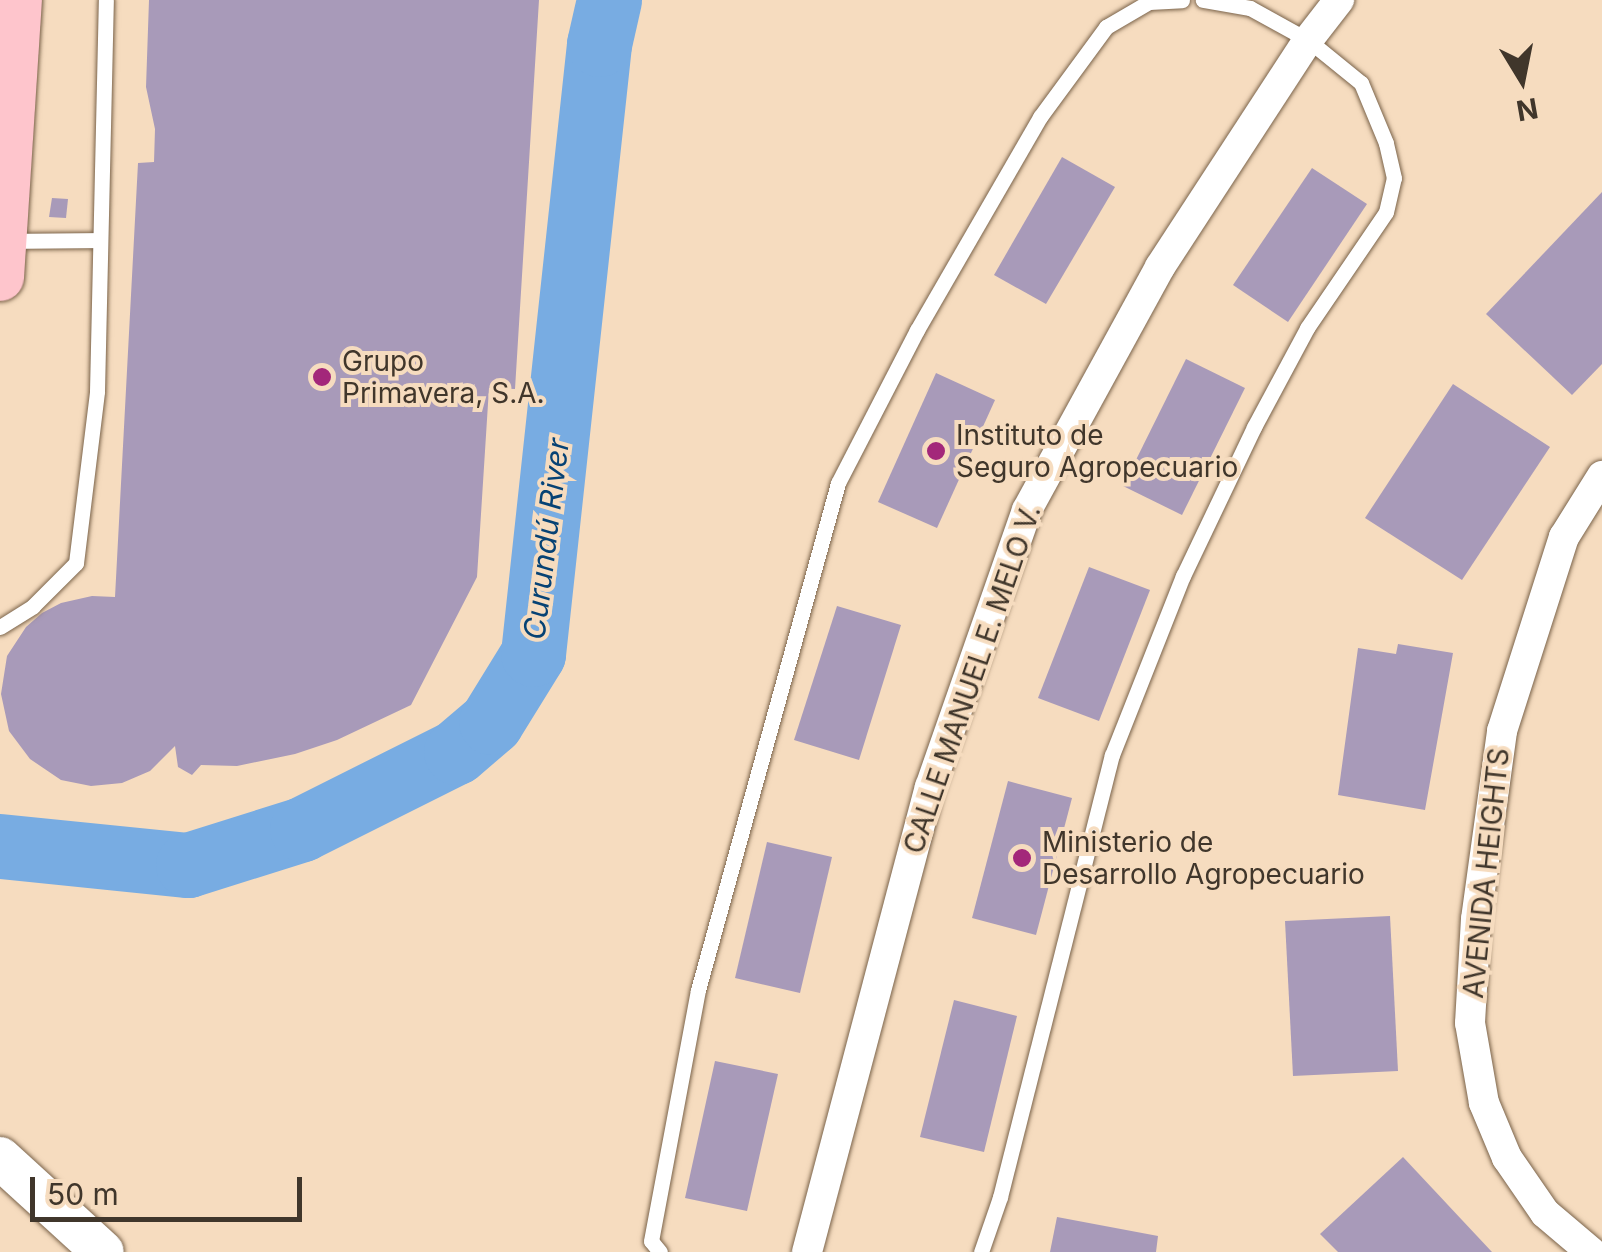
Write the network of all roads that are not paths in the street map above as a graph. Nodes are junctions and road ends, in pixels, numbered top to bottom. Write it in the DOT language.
graph roads {
  1 [pos="18,0"];
  2 [pos="106,0"];
  3 [pos="1182,0"];
  4 [pos="1203,0"];
  5 [pos="1339,0"];
  6 [pos="1308,40"];
  7 [pos="99,240"];
  8 [pos="1,259"];
  9 [pos="1602,476"];
  10 [pos="0,627"];
  11 [pos="0,1158"];
  12 [pos="103,1252"];
  13 [pos="660,1252"];
  14 [pos="807,1252"];
  15 [pos="980,1252"];
  16 [pos="1591,1252"];
  1 -- 8 [label="main road"];
  2 -- 7 [label="lane"];
  3 -- 13 [label="lane"];
  4 -- 6 [label="lane"];
  5 -- 6 [label="street, CALLE MANUEL E. MELO V."];
  6 -- 14 [label="street, CALLE MANUEL E. MELO V."];
  6 -- 15 [label="lane"];
  7 -- 8 [label="lane"];
  7 -- 10 [label="lane"];
  9 -- 16 [label="street, AVENIDA HEIGHTS"];
  11 -- 12 [label="street"];
}
